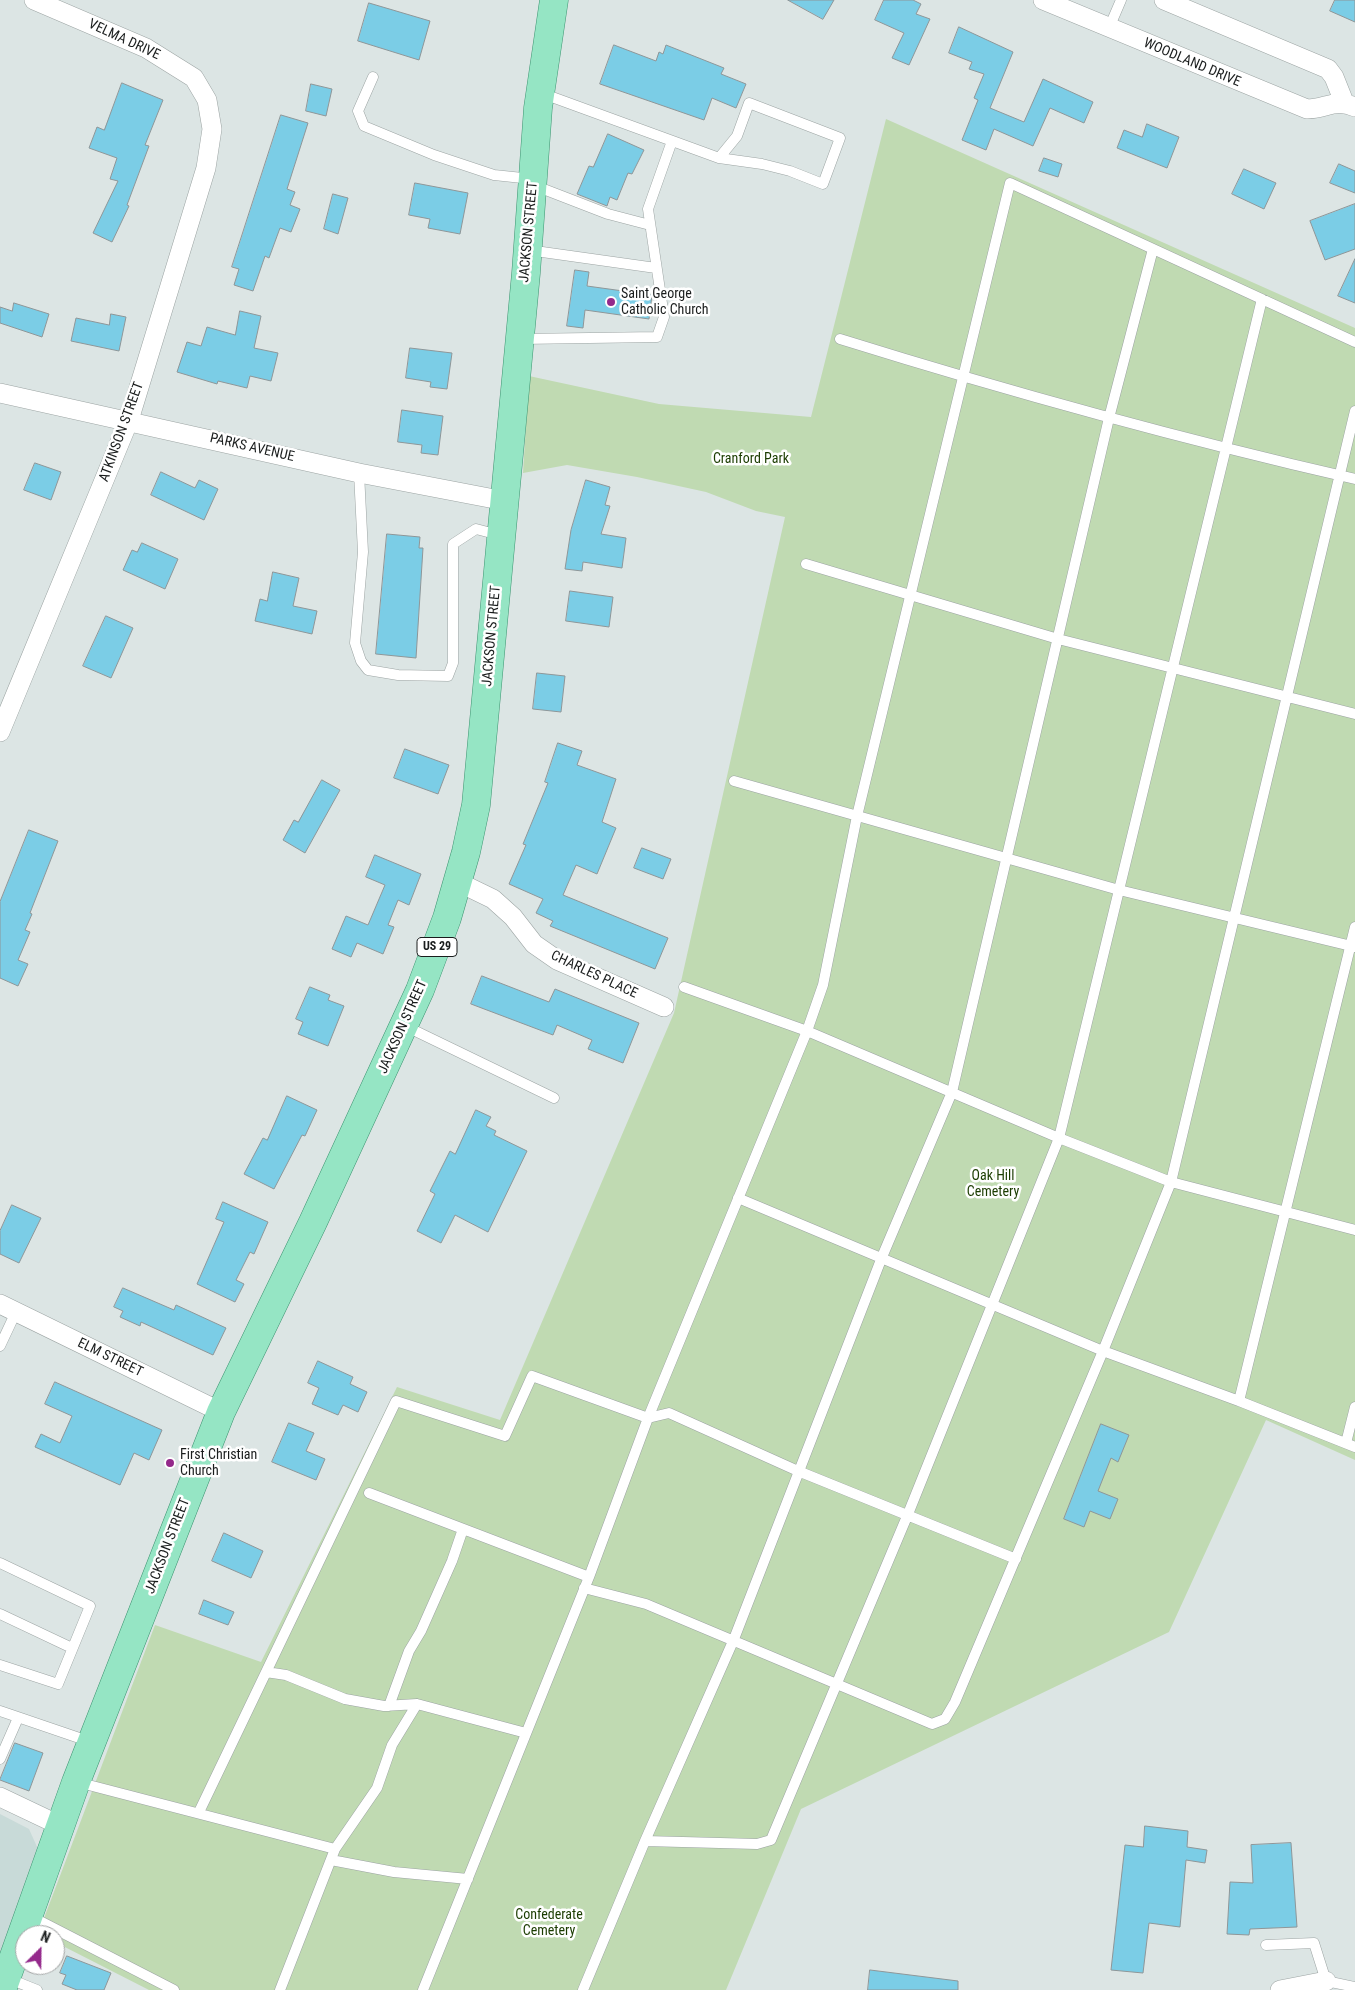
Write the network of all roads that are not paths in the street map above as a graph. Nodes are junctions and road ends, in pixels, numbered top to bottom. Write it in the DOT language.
graph roads {
  1 [pos="34,0"];
  2 [pos="554,0"];
  3 [pos="1042,0"];
  4 [pos="1121,0"];
  5 [pos="1164,0"];
  6 [pos="1110,28"];
  7 [pos="373,77"];
  8 [pos="540,92"];
  9 [pos="1349,104"];
  10 [pos="211,122"];
  11 [pos="672,140"];
  12 [pos="719,158"];
  13 [pos="533,182"];
  14 [pos="650,225"];
  15 [pos="1153,249"];
  16 [pos="528,250"];
  17 [pos="656,268"];
  18 [pos="1262,299"];
  19 [pos="518,339"];
  20 [pos="840,339"];
  21 [pos="1355,342"];
  22 [pos="963,378"];
  23 [pos="0,393"];
  24 [pos="1355,412"];
  25 [pos="1109,418"];
  26 [pos="129,420"];
  27 [pos="1227,447"];
  28 [pos="359,473"];
  29 [pos="1339,475"];
  30 [pos="1355,479"];
  31 [pos="505,501"];
  32 [pos="501,535"];
  33 [pos="806,564"];
  34 [pos="911,594"];
  35 [pos="1058,639"];
  36 [pos="1172,669"];
  37 [pos="1287,697"];
  38 [pos="1355,714"];
  39 [pos="0,732"];
  40 [pos="734,781"];
  41 [pos="857,816"];
  42 [pos="1007,859"];
  43 [pos="458,882"];
  44 [pos="1119,890"];
  45 [pos="1234,919"];
  46 [pos="1355,927"];
  47 [pos="1353,946"];
  48 [pos="684,987"];
  49 [pos="664,1007"];
  50 [pos="404,1026"];
  51 [pos="807,1031"];
  52 [pos="952,1092"];
  53 [pos="554,1098"];
  54 [pos="1059,1138"];
  55 [pos="1171,1182"];
  56 [pos="738,1198"];
  57 [pos="1286,1211"];
  58 [pos="1355,1230"];
  59 [pos="882,1257"];
  60 [pos="993,1303"];
  61 [pos="8,1308"];
  62 [pos="0,1346"];
  63 [pos="1103,1351"];
  64 [pos="1239,1401"];
  65 [pos="1355,1407"];
  66 [pos="221,1412"];
  67 [pos="648,1418"];
  68 [pos="1351,1445"];
  69 [pos="798,1471"];
  70 [pos="369,1493"];
  71 [pos="908,1514"];
  72 [pos="463,1529"];
  73 [pos="1016,1559"];
  74 [pos="0,1563"];
  75 [pos="588,1577"];
  76 [pos="584,1588"];
  77 [pos="0,1614"];
  78 [pos="734,1639"];
  79 [pos="72,1648"];
  80 [pos="0,1665"];
  81 [pos="266,1672"];
  82 [pos="836,1683"];
  83 [pos="417,1704"];
  84 [pos="389,1706"];
  85 [pos="0,1711"];
  86 [pos="18,1718"];
  87 [pos="526,1733"];
  88 [pos="92,1742"];
  89 [pos="0,1759"];
  90 [pos="76,1782"];
  91 [pos="0,1797"];
  92 [pos="198,1812"];
  93 [pos="61,1826"];
  94 [pos="645,1841"];
  95 [pos="335,1849"];
  96 [pos="331,1860"];
  97 [pos="468,1880"];
  98 [pos="29,1916"];
  99 [pos="1266,1945"];
  100 [pos="1326,1981"];
  101 [pos="4,1984"];
  102 [pos="1355,1987"];
  103 [pos="37,1990"];
  104 [pos="174,1990"];
  105 [pos="280,1990"];
  106 [pos="423,1990"];
  107 [pos="583,1990"];
  108 [pos="1280,1990"];
  1 -- 10 [label="street, VELMA DRIVE"];
  2 -- 8 [label="main road, JACKSON STREET / US 29"];
  3 -- 6 [label="street, WOODLAND DRIVE"];
  4 -- 6 [label="lane"];
  5 -- 9 [label="street, WOODLAND DRIVE"];
  6 -- 9 [label="street, WOODLAND DRIVE"];
  7 -- 13 [label="lane"];
  8 -- 11 [label="lane"];
  8 -- 13 [label="main road, JACKSON STREET / US 29"];
  10 -- 26 [label="street, ATKINSON STREET"];
  11 -- 12 [label="lane"];
  11 -- 14 [label="lane"];
  12 -- 12 [label="lane"];
  13 -- 14 [label="lane"];
  13 -- 16 [label="main road, JACKSON STREET / US 29"];
  14 -- 17 [label="lane"];
  15 -- 18 [label="lane"];
  15 -- 22 [label="lane"];
  15 -- 25 [label="lane"];
  16 -- 17 [label="lane"];
  16 -- 19 [label="main road, JACKSON STREET / US 29"];
  17 -- 19 [label="lane"];
  18 -- 21 [label="lane"];
  18 -- 27 [label="lane"];
  19 -- 31 [label="main road, JACKSON STREET / US 29"];
  20 -- 22 [label="lane"];
  22 -- 25 [label="lane"];
  22 -- 34 [label="lane"];
  23 -- 26 [label="street, PARKS AVENUE"];
  24 -- 29 [label="lane"];
  25 -- 27 [label="lane"];
  25 -- 35 [label="lane"];
  26 -- 28 [label="street, PARKS AVENUE"];
  26 -- 39 [label="street, ATKINSON STREET"];
  27 -- 29 [label="lane"];
  27 -- 36 [label="lane"];
  28 -- 31 [label="street, PARKS AVENUE"];
  28 -- 32 [label="lane"];
  29 -- 30 [label="lane"];
  29 -- 37 [label="lane"];
  31 -- 32 [label="main road, JACKSON STREET / US 29"];
  32 -- 43 [label="main road, JACKSON STREET / US 29"];
  33 -- 34 [label="lane"];
  34 -- 35 [label="lane"];
  34 -- 41 [label="lane"];
  35 -- 36 [label="lane"];
  35 -- 42 [label="lane"];
  36 -- 37 [label="lane"];
  36 -- 44 [label="lane"];
  37 -- 38 [label="lane"];
  37 -- 45 [label="lane"];
  40 -- 41 [label="lane"];
  41 -- 42 [label="lane"];
  41 -- 51 [label="lane"];
  42 -- 44 [label="lane"];
  42 -- 52 [label="lane"];
  43 -- 49 [label="street, CHARLES PLACE"];
  43 -- 50 [label="main road, JACKSON STREET / US 29"];
  44 -- 45 [label="lane"];
  44 -- 54 [label="lane"];
  45 -- 47 [label="lane"];
  45 -- 55 [label="lane"];
  46 -- 47 [label="lane"];
  47 -- 57 [label="lane"];
  48 -- 51 [label="lane"];
  50 -- 53 [label="lane"];
  50 -- 66 [label="main road, JACKSON STREET / US 29"];
  51 -- 52 [label="lane"];
  51 -- 56 [label="lane"];
  52 -- 54 [label="lane"];
  52 -- 59 [label="lane"];
  54 -- 55 [label="lane"];
  54 -- 60 [label="lane"];
  55 -- 57 [label="lane"];
  55 -- 63 [label="lane"];
  56 -- 59 [label="lane"];
  56 -- 67 [label="lane"];
  57 -- 58 [label="lane"];
  57 -- 64 [label="lane"];
  59 -- 60 [label="lane"];
  59 -- 69 [label="lane"];
  60 -- 63 [label="lane"];
  60 -- 71 [label="lane"];
  61 -- 62 [label="lane"];
  61 -- 66 [label="street, ELM STREET"];
  63 -- 64 [label="lane"];
  63 -- 73 [label="lane"];
  64 -- 68 [label="lane"];
  65 -- 68 [label="lane"];
  66 -- 88 [label="main road, JACKSON STREET / US 29"];
  67 -- 69 [label="lane"];
  67 -- 75 [label="lane"];
  67 -- 81 [label="lane"];
  69 -- 71 [label="lane"];
  69 -- 78 [label="lane"];
  70 -- 72 [label="lane"];
  71 -- 73 [label="lane"];
  71 -- 82 [label="lane"];
  72 -- 75 [label="lane"];
  72 -- 84 [label="lane"];
  73 -- 82 [label="lane"];
  74 -- 79 [label="lane"];
  75 -- 76 [label="lane"];
  76 -- 78 [label="lane"];
  76 -- 87 [label="lane"];
  77 -- 79 [label="lane"];
  78 -- 82 [label="lane"];
  78 -- 94 [label="lane"];
  79 -- 80 [label="lane"];
  81 -- 84 [label="lane"];
  81 -- 92 [label="lane"];
  82 -- 94 [label="lane"];
  83 -- 84 [label="lane"];
  83 -- 87 [label="lane"];
  83 -- 95 [label="lane"];
  85 -- 86 [label="lane"];
  86 -- 88 [label="lane"];
  86 -- 89 [label="lane"];
  87 -- 97 [label="lane"];
  88 -- 90 [label="main road, JACKSON STREET / US 29"];
  90 -- 92 [label="lane"];
  90 -- 93 [label="main road, JACKSON STREET / US 29"];
  91 -- 93 [label="street"];
  92 -- 95 [label="lane"];
  93 -- 98 [label="main road, JACKSON STREET / US 29"];
  94 -- 107 [label="lane"];
  95 -- 96 [label="lane"];
  96 -- 97 [label="lane"];
  96 -- 105 [label="lane"];
  97 -- 106 [label="lane"];
  98 -- 101 [label="main road, JACKSON STREET / US 29"];
  98 -- 104 [label="lane"];
  99 -- 100 [label="lane"];
  100 -- 102 [label="lane"];
  100 -- 108 [label="street"];
  101 -- 103 [label="lane"];
}
